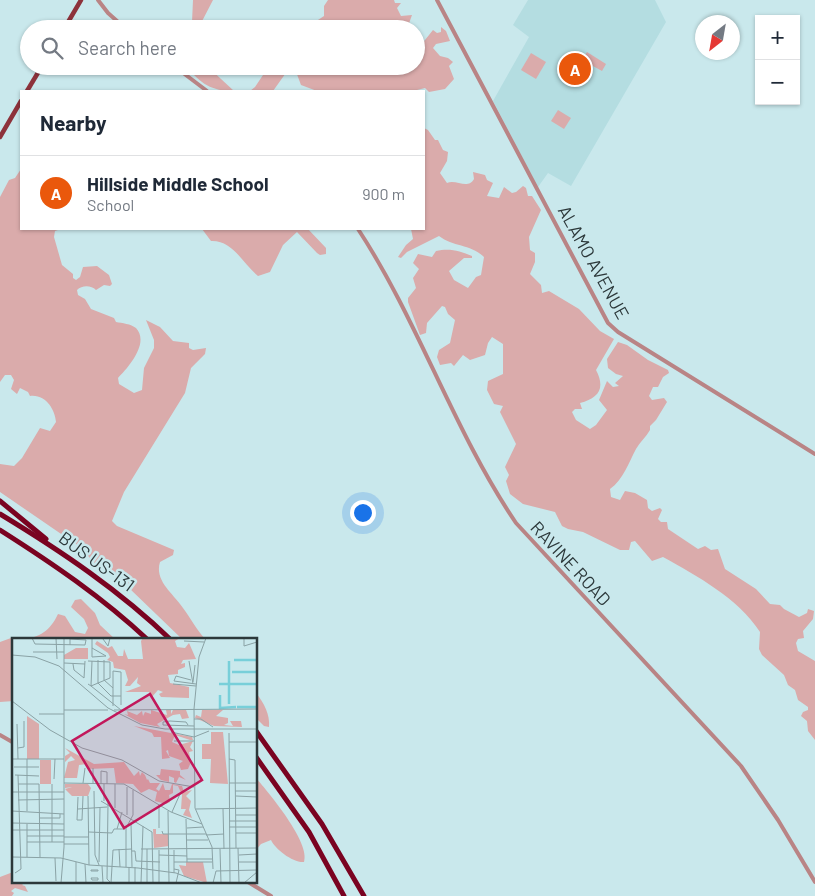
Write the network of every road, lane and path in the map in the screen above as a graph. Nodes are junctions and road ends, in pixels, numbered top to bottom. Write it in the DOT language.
graph roads {
  1 [pos="81,0"];
  2 [pos="98,0"];
  3 [pos="437,0"];
  4 [pos="69,20"];
  5 [pos="116,20"];
  6 [pos="37,75"];
  7 [pos="186,75"];
  8 [pos="28,90"];
  9 [pos="206,90"];
  10 [pos="20,103"];
  11 [pos="0,137"];
  12 [pos="359,230"];
  13 [pos="815,454"];
  14 [pos="0,501"];
  15 [pos="0,514"];
  16 [pos="0,530"];
  17 [pos="60,550"];
  18 [pos="146,638"];
  19 [pos="169,638"];
  20 [pos="258,734"];
  21 [pos="0,735"];
  22 [pos="12,742"];
  23 [pos="258,760"];
  24 [pos="815,882"];
  25 [pos="251,884"];
  26 [pos="271,896"];
  27 [pos="344,896"];
  28 [pos="364,896"];
  1 -- 4 [label="main road"];
  2 -- 5 [label="street"];
  3 -- 13 [label="street, ALAMO AVENUE"];
  6 -- 8 [label="main road"];
  7 -- 9 [label="street"];
  10 -- 11 [label="main road"];
  12 -- 24 [label="street, RAVINE ROAD"];
  14 -- 17 [label="highway"];
  15 -- 17 [label="highway, BUS US-131"];
  16 -- 18 [label="highway, BUS US-131"];
  17 -- 19 [label="highway, BUS US-131"];
  20 -- 28 [label="highway"];
  21 -- 22 [label="street"];
  23 -- 27 [label="highway"];
  25 -- 26 [label="street"];
}
